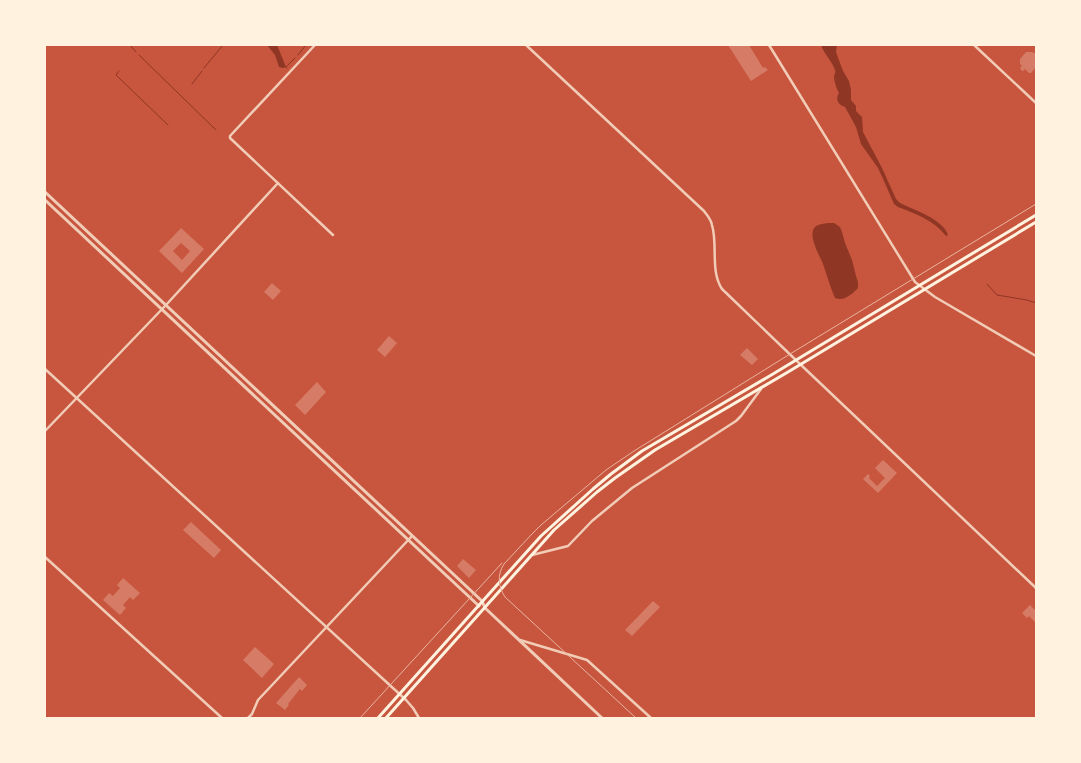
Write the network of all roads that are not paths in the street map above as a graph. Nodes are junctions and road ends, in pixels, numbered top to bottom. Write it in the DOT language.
graph roads {
  1 [pos="315,45"];
  2 [pos="526,45"];
  3 [pos="769,45"];
  4 [pos="974,45"];
  5 [pos="1036,103"];
  6 [pos="278,183"];
  7 [pos="45,192"];
  8 [pos="45,200"];
  9 [pos="1036,215"];
  10 [pos="1036,222"];
  11 [pos="333,235"];
  12 [pos="920,285"];
  13 [pos="925,289"];
  14 [pos="166,305"];
  15 [pos="162,309"];
  16 [pos="1036,356"];
  17 [pos="796,360"];
  18 [pos="800,364"];
  19 [pos="45,369"];
  20 [pos="762,387"];
  21 [pos="76,398"];
  22 [pos="45,431"];
  23 [pos="412,536"];
  24 [pos="408,540"];
  25 [pos="532,555"];
  26 [pos="45,557"];
  27 [pos="1036,588"];
  28 [pos="482,602"];
  29 [pos="478,606"];
  30 [pos="485,608"];
  31 [pos="327,628"];
  32 [pos="519,640"];
  33 [pos="399,694"];
  34 [pos="404,698"];
  35 [pos="222,718"];
  36 [pos="248,718"];
  37 [pos="378,718"];
  38 [pos="386,718"];
  39 [pos="419,718"];
  40 [pos="602,718"];
  41 [pos="651,718"];
  1 -- 6 [label="street"];
  2 -- 17 [label="street"];
  3 -- 12 [label="street"];
  4 -- 5 [label="street"];
  6 -- 11 [label="street"];
  6 -- 14 [label="street"];
  7 -- 14 [label="street"];
  8 -- 15 [label="street"];
  9 -- 12 [label="main road"];
  10 -- 13 [label="main road"];
  12 -- 13 [label="street"];
  12 -- 17 [label="main road"];
  13 -- 16 [label="street"];
  13 -- 18 [label="main road"];
  14 -- 15 [label="street"];
  14 -- 23 [label="street"];
  15 -- 21 [label="street"];
  15 -- 24 [label="street"];
  17 -- 18 [label="street"];
  17 -- 28 [label="main road"];
  18 -- 20 [label="main road"];
  18 -- 27 [label="street"];
  19 -- 21 [label="street"];
  20 -- 25 [label="main road"];
  20 -- 25 [label="street"];
  21 -- 22 [label="street"];
  21 -- 31 [label="street"];
  23 -- 24 [label="street"];
  23 -- 28 [label="street"];
  24 -- 29 [label="street"];
  24 -- 31 [label="street"];
  25 -- 30 [label="main road"];
  26 -- 35 [label="street"];
  28 -- 29 [label="main road"];
  28 -- 30 [label="street"];
  29 -- 30 [label="street"];
  29 -- 33 [label="main road"];
  30 -- 32 [label="street"];
  30 -- 34 [label="main road"];
  31 -- 33 [label="street"];
  31 -- 36 [label="street"];
  32 -- 40 [label="street"];
  32 -- 41 [label="street"];
  33 -- 34 [label="street"];
  33 -- 37 [label="main road"];
  34 -- 38 [label="main road"];
  34 -- 39 [label="street"];
}
